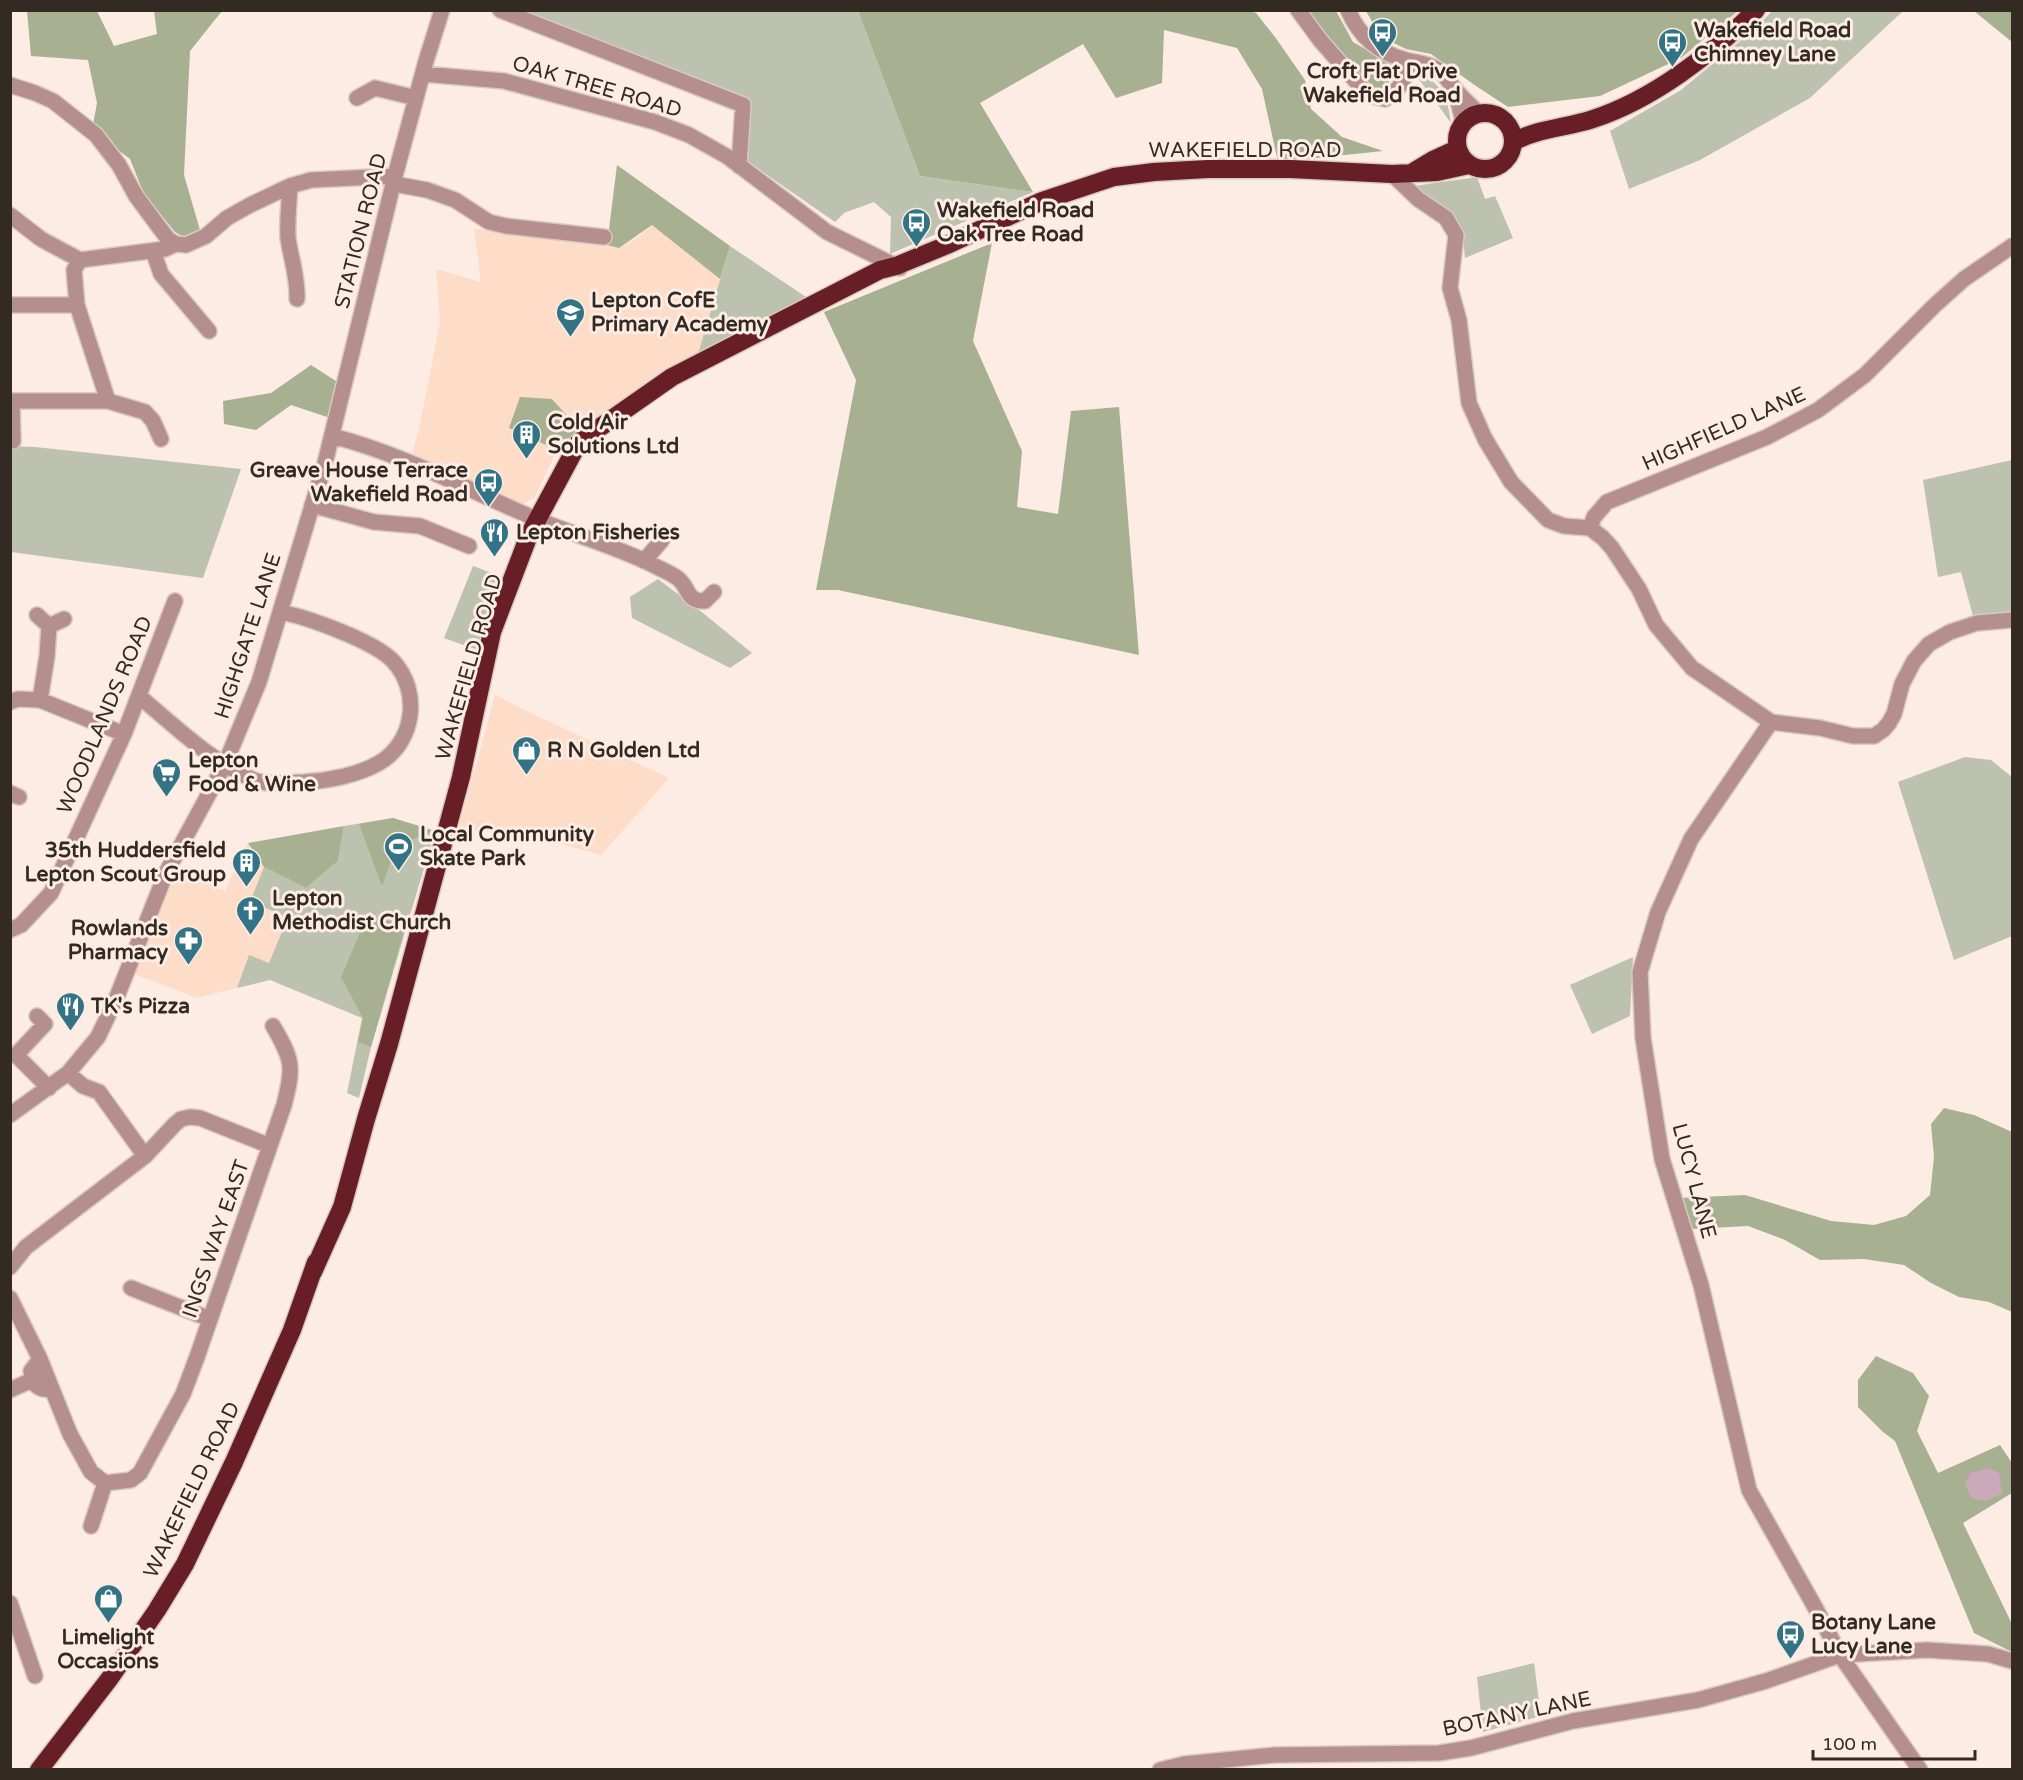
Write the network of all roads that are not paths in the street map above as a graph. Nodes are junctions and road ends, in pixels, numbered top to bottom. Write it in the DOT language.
graph roads {
  1 [pos="442,10"];
  2 [pos="500,10"];
  3 [pos="1298,10"];
  4 [pos="1348,10"];
  5 [pos="1756,10"];
  6 [pos="1409,61"];
  7 [pos="423,74"];
  8 [pos="10,85"];
  9 [pos="1455,89"];
  10 [pos="357,98"];
  11 [pos="416,98"];
  12 [pos="1478,113"];
  13 [pos="1505,120"];
  14 [pos="1462,123"];
  15 [pos="1556,127"];
  16 [pos="1513,142"];
  17 [pos="1457,149"];
  18 [pos="1469,165"];
  19 [pos="739,166"];
  20 [pos="1413,172"];
  21 [pos="1392,174"];
  22 [pos="394,180"];
  23 [pos="290,186"];
  24 [pos="10,215"];
  25 [pos="604,237"];
  26 [pos="176,244"];
  27 [pos="2013,246"];
  28 [pos="153,251"];
  29 [pos="80,260"];
  30 [pos="899,267"];
  31 [pos="297,299"];
  32 [pos="10,305"];
  33 [pos="76,305"];
  34 [pos="209,331"];
  35 [pos="11,401"];
  36 [pos="108,401"];
  37 [pos="332,436"];
  38 [pos="161,439"];
  39 [pos="13,441"];
  40 [pos="325,463"];
  41 [pos="312,505"];
  42 [pos="533,527"];
  43 [pos="1590,528"];
  44 [pos="662,540"];
  45 [pos="469,546"];
  46 [pos="644,561"];
  47 [pos="714,592"];
  48 [pos="175,601"];
  49 [pos="280,612"];
  50 [pos="37,615"];
  51 [pos="64,620"];
  52 [pos="2013,620"];
  53 [pos="49,626"];
  54 [pos="140,697"];
  55 [pos="40,700"];
  56 [pos="10,702"];
  57 [pos="1771,722"];
  58 [pos="124,734"];
  59 [pos="225,764"];
  60 [pos="10,930"];
  61 [pos="37,1016"];
  62 [pos="273,1026"];
  63 [pos="68,1073"];
  64 [pos="49,1088"];
  65 [pos="10,1115"];
  66 [pos="270,1146"];
  67 [pos="146,1156"];
  68 [pos="10,1267"];
  69 [pos="131,1288"];
  70 [pos="10,1298"];
  71 [pos="210,1319"];
  72 [pos="40,1359"];
  73 [pos="32,1380"];
  74 [pos="52,1389"];
  75 [pos="10,1390"];
  76 [pos="105,1483"];
  77 [pos="91,1526"];
  78 [pos="10,1603"];
  79 [pos="1840,1655"];
  80 [pos="2013,1661"];
  81 [pos="34,1676"];
  82 [pos="39,1770"];
  83 [pos="1160,1770"];
  84 [pos="1920,1770"];
  1 -- 7 [label="street, STATION ROAD"];
  2 -- 19 [label="street"];
  3 -- 6 [label="street"];
  4 -- 6 [label="street"];
  5 -- 15 [label="highway"];
  6 -- 9 [label="street"];
  7 -- 11 [label="street, STATION ROAD"];
  7 -- 19 [label="street, OAK TREE ROAD"];
  8 -- 26 [label="street"];
  9 -- 12 [label="street"];
  9 -- 14 [label="street"];
  10 -- 11 [label="street"];
  11 -- 22 [label="street, STATION ROAD"];
  12 -- 13 [label="highway"];
  12 -- 14 [label="highway"];
  13 -- 15 [label="highway"];
  13 -- 16 [label="highway"];
  14 -- 17 [label="highway"];
  15 -- 16 [label="highway"];
  16 -- 18 [label="highway, WAKEFIELD ROAD"];
  17 -- 18 [label="highway"];
  17 -- 20 [label="highway, WAKEFIELD ROAD"];
  18 -- 20 [label="highway, WAKEFIELD ROAD"];
  19 -- 30 [label="street, OAK TREE ROAD"];
  20 -- 21 [label="highway, WAKEFIELD ROAD"];
  21 -- 30 [label="highway, WAKEFIELD ROAD"];
  21 -- 43 [label="street"];
  22 -- 23 [label="street"];
  22 -- 25 [label="street"];
  22 -- 37 [label="street, STATION ROAD"];
  23 -- 26 [label="street"];
  23 -- 31 [label="street"];
  24 -- 29 [label="street"];
  26 -- 28 [label="street"];
  27 -- 43 [label="street, HIGHFIELD LANE"];
  28 -- 29 [label="street"];
  28 -- 34 [label="street"];
  29 -- 33 [label="street"];
  30 -- 42 [label="highway, WAKEFIELD ROAD"];
  32 -- 33 [label="street"];
  33 -- 36 [label="street"];
  35 -- 36 [label="street"];
  35 -- 39 [label="street"];
  36 -- 38 [label="street"];
  37 -- 40 [label="street, STATION ROAD"];
  37 -- 42 [label="street"];
  40 -- 41 [label="street, HIGHGATE LANE"];
  41 -- 45 [label="street"];
  41 -- 49 [label="street, HIGHGATE LANE"];
  42 -- 46 [label="street"];
  42 -- 82 [label="highway, WAKEFIELD ROAD"];
  43 -- 57 [label="street"];
  44 -- 46 [label="street"];
  46 -- 47 [label="street"];
  48 -- 54 [label="street, WOODLANDS ROAD"];
  49 -- 59 [label="street, HIGHGATE LANE"];
  49 -- 59 [label="street"];
  50 -- 53 [label="street"];
  51 -- 53 [label="street"];
  52 -- 57 [label="street"];
  53 -- 55 [label="street"];
  54 -- 58 [label="street, WOODLANDS ROAD"];
  54 -- 59 [label="street"];
  55 -- 56 [label="street"];
  55 -- 58 [label="street"];
  57 -- 79 [label="street, LUCY LANE"];
  58 -- 60 [label="street, WOODLANDS ROAD"];
  59 -- 63 [label="street, HIGHGATE LANE"];
  61 -- 64 [label="street"];
  62 -- 66 [label="street"];
  63 -- 64 [label="street, HIGHGATE LANE"];
  63 -- 67 [label="street"];
  64 -- 65 [label="street, HIGHGATE LANE"];
  66 -- 67 [label="street, INGS WAY EAST"];
  66 -- 71 [label="street, INGS WAY EAST"];
  67 -- 68 [label="street, INGS WAY EAST"];
  69 -- 71 [label="street"];
  70 -- 72 [label="street"];
  71 -- 76 [label="street, INGS WAY EAST"];
  72 -- 73 [label="street"];
  72 -- 74 [label="street"];
  73 -- 74 [label="street"];
  73 -- 75 [label="street"];
  74 -- 76 [label="street"];
  76 -- 77 [label="street"];
  78 -- 81 [label="street"];
  79 -- 80 [label="street, BOTANY LANE"];
  79 -- 83 [label="street, BOTANY LANE"];
  79 -- 84 [label="street, LUCY LANE"];
}
